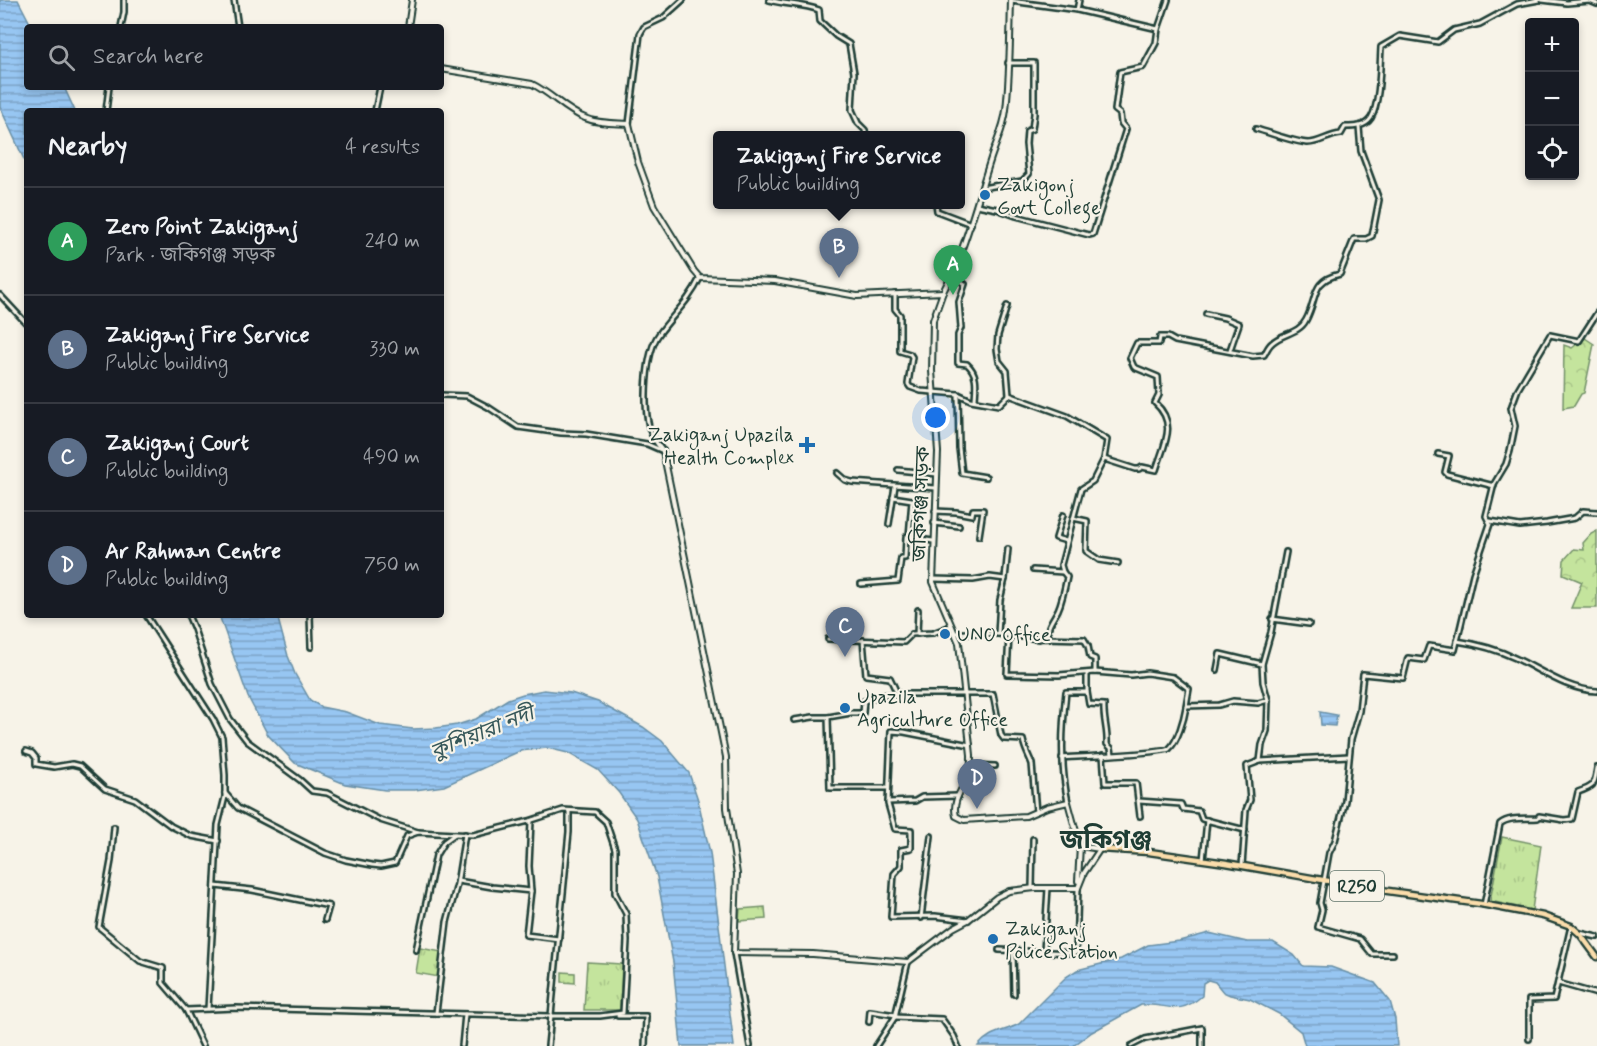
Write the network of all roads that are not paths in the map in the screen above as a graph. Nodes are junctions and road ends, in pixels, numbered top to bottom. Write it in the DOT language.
graph roads {
  1 [pos="124,0"];
  2 [pos="234,0"];
  3 [pos="412,0"];
  4 [pos="683,0"];
  5 [pos="769,0"];
  6 [pos="1079,0"];
  7 [pos="1168,0"];
  8 [pos="1540,0"];
  9 [pos="1011,1"];
  10 [pos="1597,4"];
  11 [pos="1077,10"];
  12 [pos="122,24"];
  13 [pos="238,24"];
  14 [pos="408,24"];
  15 [pos="1158,29"];
  16 [pos="1008,63"];
  17 [pos="444,69"];
  18 [pos="110,90"];
  19 [pos="379,90"];
  20 [pos="106,108"];
  21 [pos="376,108"];
  22 [pos="629,124"];
  23 [pos="1359,127"];
  24 [pos="1256,129"];
  25 [pos="865,131"];
  26 [pos="982,188"];
  27 [pos="977,205"];
  28 [pos="937,209"];
  29 [pos="971,224"];
  30 [pos="952,275"];
  31 [pos="700,278"];
  32 [pos="943,292"];
  33 [pos="895,294"];
  34 [pos="0,295"];
  35 [pos="1007,306"];
  36 [pos="1597,313"];
  37 [pos="1206,314"];
  38 [pos="24,321"];
  39 [pos="1230,350"];
  40 [pos="934,392"];
  41 [pos="958,394"];
  42 [pos="444,395"];
  43 [pos="1008,396"];
  44 [pos="975,400"];
  45 [pos="663,451"];
  46 [pos="1438,454"];
  47 [pos="1104,459"];
  48 [pos="898,470"];
  49 [pos="837,473"];
  50 [pos="937,474"];
  51 [pos="986,477"];
  52 [pos="895,486"];
  53 [pos="1494,486"];
  54 [pos="936,488"];
  55 [pos="893,498"];
  56 [pos="935,511"];
  57 [pos="1597,512"];
  58 [pos="1063,514"];
  59 [pos="1073,518"];
  60 [pos="1490,521"];
  61 [pos="934,523"];
  62 [pos="889,524"];
  63 [pos="959,526"];
  64 [pos="979,536"];
  65 [pos="909,537"];
  66 [pos="933,541"];
  67 [pos="1066,541"];
  68 [pos="1008,549"];
  69 [pos="1286,552"];
  70 [pos="1118,563"];
  71 [pos="1033,570"];
  72 [pos="1063,572"];
  73 [pos="933,579"];
  74 [pos="1005,579"];
  75 [pos="861,584"];
  76 [pos="918,610"];
  77 [pos="148,618"];
  78 [pos="189,618"];
  79 [pos="310,618"];
  80 [pos="1272,619"];
  81 [pos="1309,624"];
  82 [pos="953,625"];
  83 [pos="956,633"];
  84 [pos="917,634"];
  85 [pos="998,634"];
  86 [pos="1009,635"];
  87 [pos="1047,638"];
  88 [pos="828,639"];
  89 [pos="863,640"];
  90 [pos="1457,641"];
  91 [pos="311,647"];
  92 [pos="1262,664"];
  93 [pos="1217,670"];
  94 [pos="1095,672"];
  95 [pos="1087,673"];
  96 [pos="1087,692"];
  97 [pos="1596,692"];
  98 [pos="898,694"];
  99 [pos="964,694"];
  100 [pos="1268,700"];
  101 [pos="1186,706"];
  102 [pos="828,717"];
  103 [pos="794,720"];
  104 [pos="970,746"];
  105 [pos="26,751"];
  106 [pos="1112,754"];
  107 [pos="1103,755"];
  108 [pos="1350,756"];
  109 [pos="1062,758"];
  110 [pos="1260,761"];
  111 [pos="971,765"];
  112 [pos="995,766"];
  113 [pos="1597,768"];
  114 [pos="887,788"];
  115 [pos="1591,788"];
  116 [pos="1597,790"];
  117 [pos="225,793"];
  118 [pos="958,796"];
  119 [pos="1068,801"];
  120 [pos="1139,801"];
  121 [pos="888,802"];
  122 [pos="569,811"];
  123 [pos="1036,812"];
  124 [pos="1140,816"];
  125 [pos="531,820"];
  126 [pos="1207,820"];
  127 [pos="114,827"];
  128 [pos="1245,830"];
  129 [pos="418,832"];
  130 [pos="456,833"];
  131 [pos="465,834"];
  132 [pos="931,836"];
  133 [pos="1033,840"];
  134 [pos="218,841"];
  135 [pos="1080,846"];
  136 [pos="1100,849"];
  137 [pos="1203,860"];
  138 [pos="1242,866"];
  139 [pos="1324,880"];
  140 [pos="458,881"];
  141 [pos="215,886"];
  142 [pos="1032,888"];
  143 [pos="1048,888"];
  144 [pos="1078,888"];
  145 [pos="531,891"];
  146 [pos="1484,905"];
  147 [pos="921,918"];
  148 [pos="325,920"];
  149 [pos="968,920"];
  150 [pos="1571,926"];
  151 [pos="1579,933"];
  152 [pos="1597,937"];
  153 [pos="559,939"];
  154 [pos="416,950"];
  155 [pos="999,950"];
  156 [pos="1013,951"];
  157 [pos="1044,951"];
  158 [pos="734,953"];
  159 [pos="1392,954"];
  160 [pos="1597,957"];
  161 [pos="908,962"];
  162 [pos="1558,983"];
  163 [pos="1014,994"];
  164 [pos="1597,994"];
  165 [pos="208,1009"];
  166 [pos="186,1010"];
  167 [pos="436,1013"];
  168 [pos="465,1014"];
  169 [pos="550,1016"];
  170 [pos="896,1016"];
  171 [pos="869,1022"];
  172 [pos="1529,1039"];
  173 [pos="203,1046"];
  174 [pos="462,1046"];
  175 [pos="548,1046"];
  176 [pos="645,1046"];
  177 [pos="750,1046"];
  178 [pos="876,1046"];
  179 [pos="958,1046"];
  180 [pos="1131,1046"];
  181 [pos="1202,1046"];
  1 -- 12 [label="street"];
  2 -- 13 [label="street"];
  3 -- 14 [label="main road"];
  4 -- 22 [label="street"];
  5 -- 25 [label="street"];
  6 -- 11 [label="street"];
  7 -- 15 [label="street"];
  8 -- 10 [label="street"];
  8 -- 23 [label="street"];
  9 -- 11 [label="street"];
  9 -- 16 [label="main road, জকিগঞ্জ সড়ক"];
  11 -- 15 [label="street"];
  15 -- 27 [label="street"];
  16 -- 26 [label="main road, জকিগঞ্জ সড়ক"];
  16 -- 26 [label="street"];
  17 -- 22 [label="main road"];
  18 -- 20 [label="street"];
  19 -- 21 [label="street"];
  22 -- 31 [label="main road"];
  23 -- 24 [label="street"];
  23 -- 39 [label="street"];
  26 -- 27 [label="main road, জকিগঞ্জ সড়ক"];
  27 -- 29 [label="main road, জকিগঞ্জ সড়ক"];
  28 -- 29 [label="street"];
  29 -- 30 [label="main road, জকিগঞ্জ সড়ক"];
  30 -- 32 [label="main road, জকিগঞ্জ সড়ক"];
  30 -- 44 [label="street"];
  31 -- 33 [label="main road"];
  31 -- 45 [label="street"];
  32 -- 33 [label="main road"];
  32 -- 40 [label="main road, জকিগঞ্জ সড়ক"];
  33 -- 40 [label="street"];
  34 -- 38 [label="street"];
  35 -- 43 [label="street"];
  36 -- 53 [label="street"];
  37 -- 39 [label="street"];
  39 -- 47 [label="street"];
  40 -- 41 [label="street"];
  40 -- 50 [label="main road, জকিগঞ্জ সড়ক"];
  41 -- 44 [label="street"];
  41 -- 51 [label="street"];
  42 -- 45 [label="street"];
  43 -- 44 [label="street"];
  43 -- 47 [label="street"];
  45 -- 158 [label="main road"];
  46 -- 53 [label="street"];
  47 -- 59 [label="street"];
  48 -- 50 [label="street"];
  49 -- 52 [label="street"];
  50 -- 54 [label="main road, জকিগঞ্জ সড়ক"];
  52 -- 54 [label="street"];
  52 -- 55 [label="street"];
  53 -- 60 [label="street"];
  54 -- 56 [label="main road, জকিগঞ্জ সড়ক"];
  55 -- 62 [label="street"];
  55 -- 65 [label="street"];
  56 -- 61 [label="main road, জকিগঞ্জ সড়ক"];
  56 -- 64 [label="street"];
  57 -- 60 [label="street"];
  58 -- 67 [label="street"];
  59 -- 67 [label="street"];
  59 -- 70 [label="street"];
  60 -- 90 [label="street"];
  61 -- 63 [label="street"];
  61 -- 66 [label="main road, জকিগঞ্জ সড়ক"];
  65 -- 66 [label="street"];
  65 -- 75 [label="street"];
  66 -- 73 [label="main road, জকিগঞ্জ সড়ক"];
  67 -- 72 [label="street"];
  68 -- 74 [label="street"];
  69 -- 80 [label="street"];
  71 -- 72 [label="street"];
  72 -- 87 [label="street"];
  73 -- 74 [label="street"];
  73 -- 82 [label="main road, জকিগঞ্জ সড়ক"];
  74 -- 85 [label="street"];
  76 -- 84 [label="street"];
  77 -- 117 [label="street"];
  78 -- 129 [label="street"];
  79 -- 91 [label="street"];
  80 -- 81 [label="street"];
  80 -- 92 [label="street"];
  82 -- 83 [label="main road, জকিগঞ্জ সড়ক"];
  82 -- 84 [label="street"];
  83 -- 85 [label="street"];
  83 -- 99 [label="main road, জকিগঞ্জ সড়ক"];
  84 -- 89 [label="street"];
  85 -- 86 [label="street"];
  86 -- 87 [label="street"];
  86 -- 95 [label="street"];
  87 -- 94 [label="street"];
  88 -- 89 [label="street"];
  89 -- 98 [label="street"];
  90 -- 97 [label="street"];
  90 -- 108 [label="street"];
  92 -- 93 [label="street"];
  92 -- 100 [label="street"];
  94 -- 95 [label="street"];
  94 -- 101 [label="street"];
  95 -- 96 [label="street"];
  96 -- 106 [label="street"];
  96 -- 109 [label="street"];
  98 -- 99 [label="street"];
  98 -- 102 [label="street"];
  99 -- 104 [label="main road, জকিগঞ্জ সড়ক"];
  99 -- 123 [label="street"];
  100 -- 101 [label="street"];
  100 -- 110 [label="street"];
  101 -- 106 [label="street"];
  102 -- 103 [label="street"];
  102 -- 114 [label="street"];
  104 -- 111 [label="main road, জকিগঞ্জ সড়ক"];
  104 -- 114 [label="street"];
  105 -- 134 [label="street"];
  106 -- 107 [label="street"];
  107 -- 109 [label="street"];
  107 -- 120 [label="street"];
  108 -- 110 [label="street"];
  108 -- 139 [label="street"];
  109 -- 119 [label="street"];
  110 -- 128 [label="street"];
  111 -- 112 [label="street"];
  111 -- 118 [label="main road, জকিগঞ্জ সড়ক"];
  113 -- 115 [label="street"];
  114 -- 121 [label="street"];
  115 -- 116 [label="street"];
  115 -- 146 [label="street"];
  117 -- 129 [label="street"];
  117 -- 134 [label="street"];
  118 -- 121 [label="street"];
  118 -- 123 [label="main road"];
  119 -- 123 [label="main road"];
  119 -- 135 [label="main road"];
  120 -- 124 [label="street"];
  120 -- 126 [label="street"];
  121 -- 147 [label="street"];
  122 -- 125 [label="street"];
  122 -- 153 [label="street"];
  122 -- 169 [label="street"];
  125 -- 131 [label="street"];
  125 -- 145 [label="street"];
  126 -- 128 [label="street"];
  126 -- 137 [label="street"];
  127 -- 166 [label="street"];
  128 -- 138 [label="street"];
  129 -- 130 [label="street"];
  130 -- 131 [label="street"];
  130 -- 154 [label="street"];
  131 -- 140 [label="street"];
  132 -- 147 [label="street"];
  133 -- 142 [label="street"];
  134 -- 141 [label="street"];
  135 -- 136 [label="main road"];
  135 -- 144 [label="main road"];
  136 -- 137 [label="main road, R250"];
  136 -- 144 [label="main road"];
  137 -- 138 [label="main road, R250"];
  138 -- 139 [label="main road, R250"];
  139 -- 146 [label="main road, R250"];
  139 -- 159 [label="street"];
  140 -- 145 [label="street"];
  140 -- 167 [label="street"];
  141 -- 148 [label="street"];
  141 -- 165 [label="street"];
  142 -- 143 [label="main road"];
  142 -- 149 [label="main road"];
  143 -- 144 [label="main road"];
  143 -- 157 [label="street"];
  144 -- 157 [label="street"];
  145 -- 153 [label="street"];
  146 -- 150 [label="main road, R250"];
  147 -- 149 [label="street"];
  149 -- 161 [label="main road"];
  150 -- 151 [label="main road, R250"];
  150 -- 162 [label="street"];
  151 -- 152 [label="street"];
  151 -- 160 [label="main road, R250"];
  153 -- 169 [label="street"];
  155 -- 156 [label="street"];
  156 -- 157 [label="street"];
  156 -- 163 [label="street"];
  158 -- 161 [label="main road"];
  158 -- 177 [label="street"];
  161 -- 170 [label="street"];
  162 -- 164 [label="street"];
  162 -- 172 [label="street"];
  165 -- 166 [label="street"];
  165 -- 167 [label="street"];
  166 -- 173 [label="street"];
  167 -- 168 [label="street"];
  168 -- 169 [label="street"];
  168 -- 174 [label="street"];
  169 -- 175 [label="street"];
  169 -- 176 [label="street"];
  170 -- 171 [label="street"];
  170 -- 178 [label="street"];
  170 -- 179 [label="street"];
  180 -- 181 [label="street"];
}
